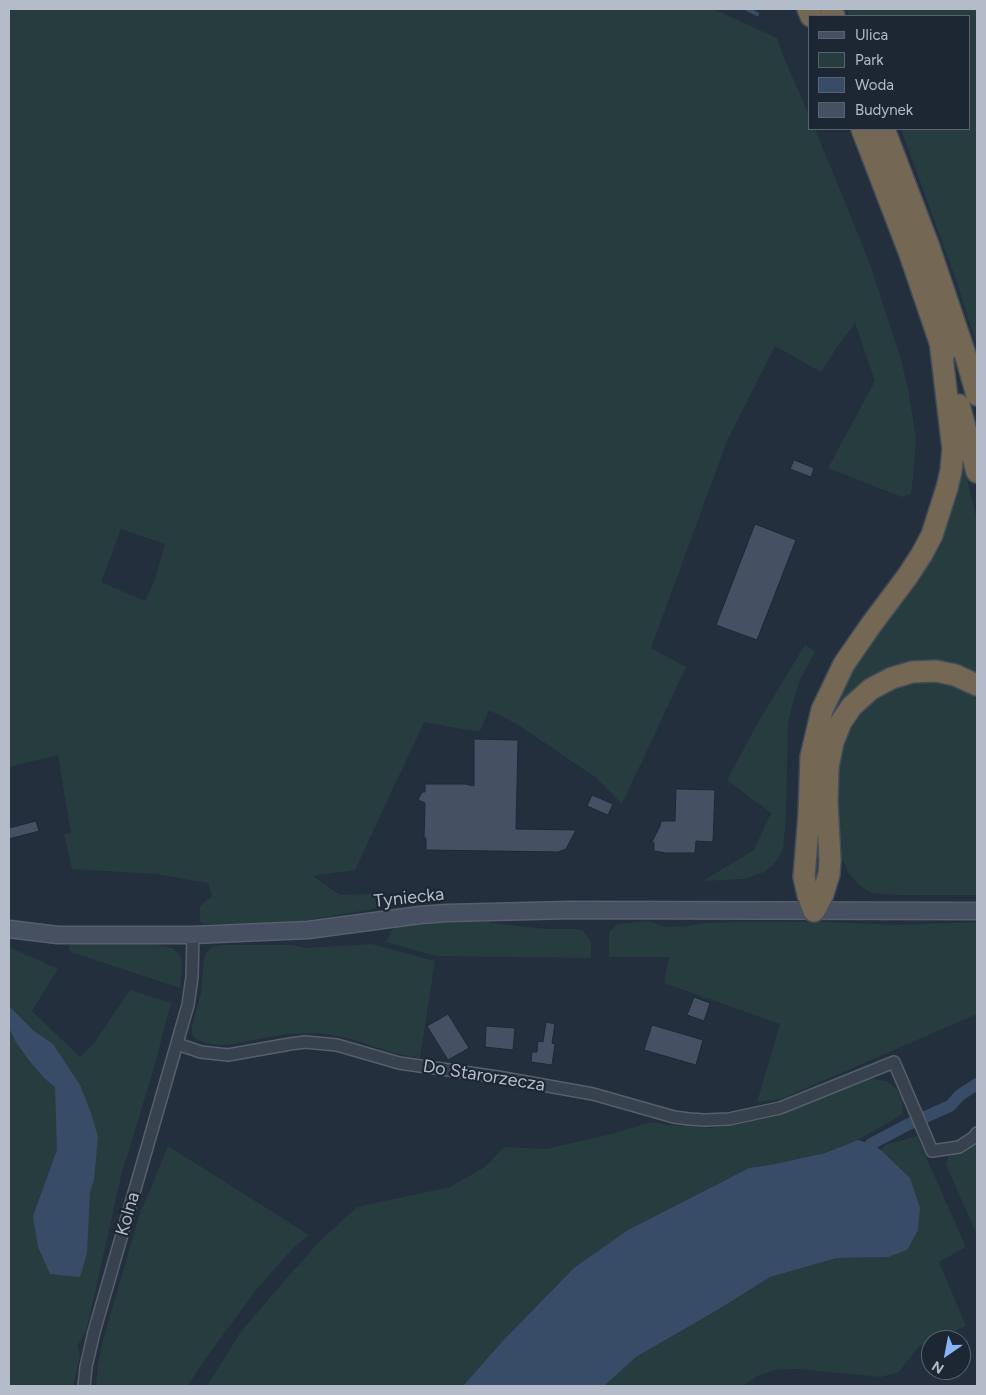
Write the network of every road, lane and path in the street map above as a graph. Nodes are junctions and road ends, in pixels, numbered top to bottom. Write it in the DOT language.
graph roads {
  1 [pos="862,130"];
  2 [pos="884,130"];
  3 [pos="940,340"];
  4 [pos="968,360"];
  5 [pos="977,381"];
  6 [pos="977,395"];
  7 [pos="977,472"];
  8 [pos="977,685"];
  9 [pos="814,911"];
  10 [pos="977,911"];
  11 [pos="9,929"];
  12 [pos="193,935"];
  13 [pos="177,1044"];
  14 [pos="977,1133"];
  15 [pos="84,1386"];
  1 -- 3 [label="highway"];
  2 -- 4 [label="highway"];
  3 -- 7 [label="highway"];
  3 -- 9 [label="highway"];
  4 -- 5 [label="highway"];
  4 -- 6 [label="highway"];
  8 -- 9 [label="highway"];
  9 -- 10 [label="street, Tyniecka"];
  9 -- 12 [label="street, Tyniecka"];
  11 -- 12 [label="street, Tyniecka"];
  12 -- 13 [label="street"];
  13 -- 14 [label="street, Do Starorzecza"];
  13 -- 15 [label="street, Kolna"];
}
